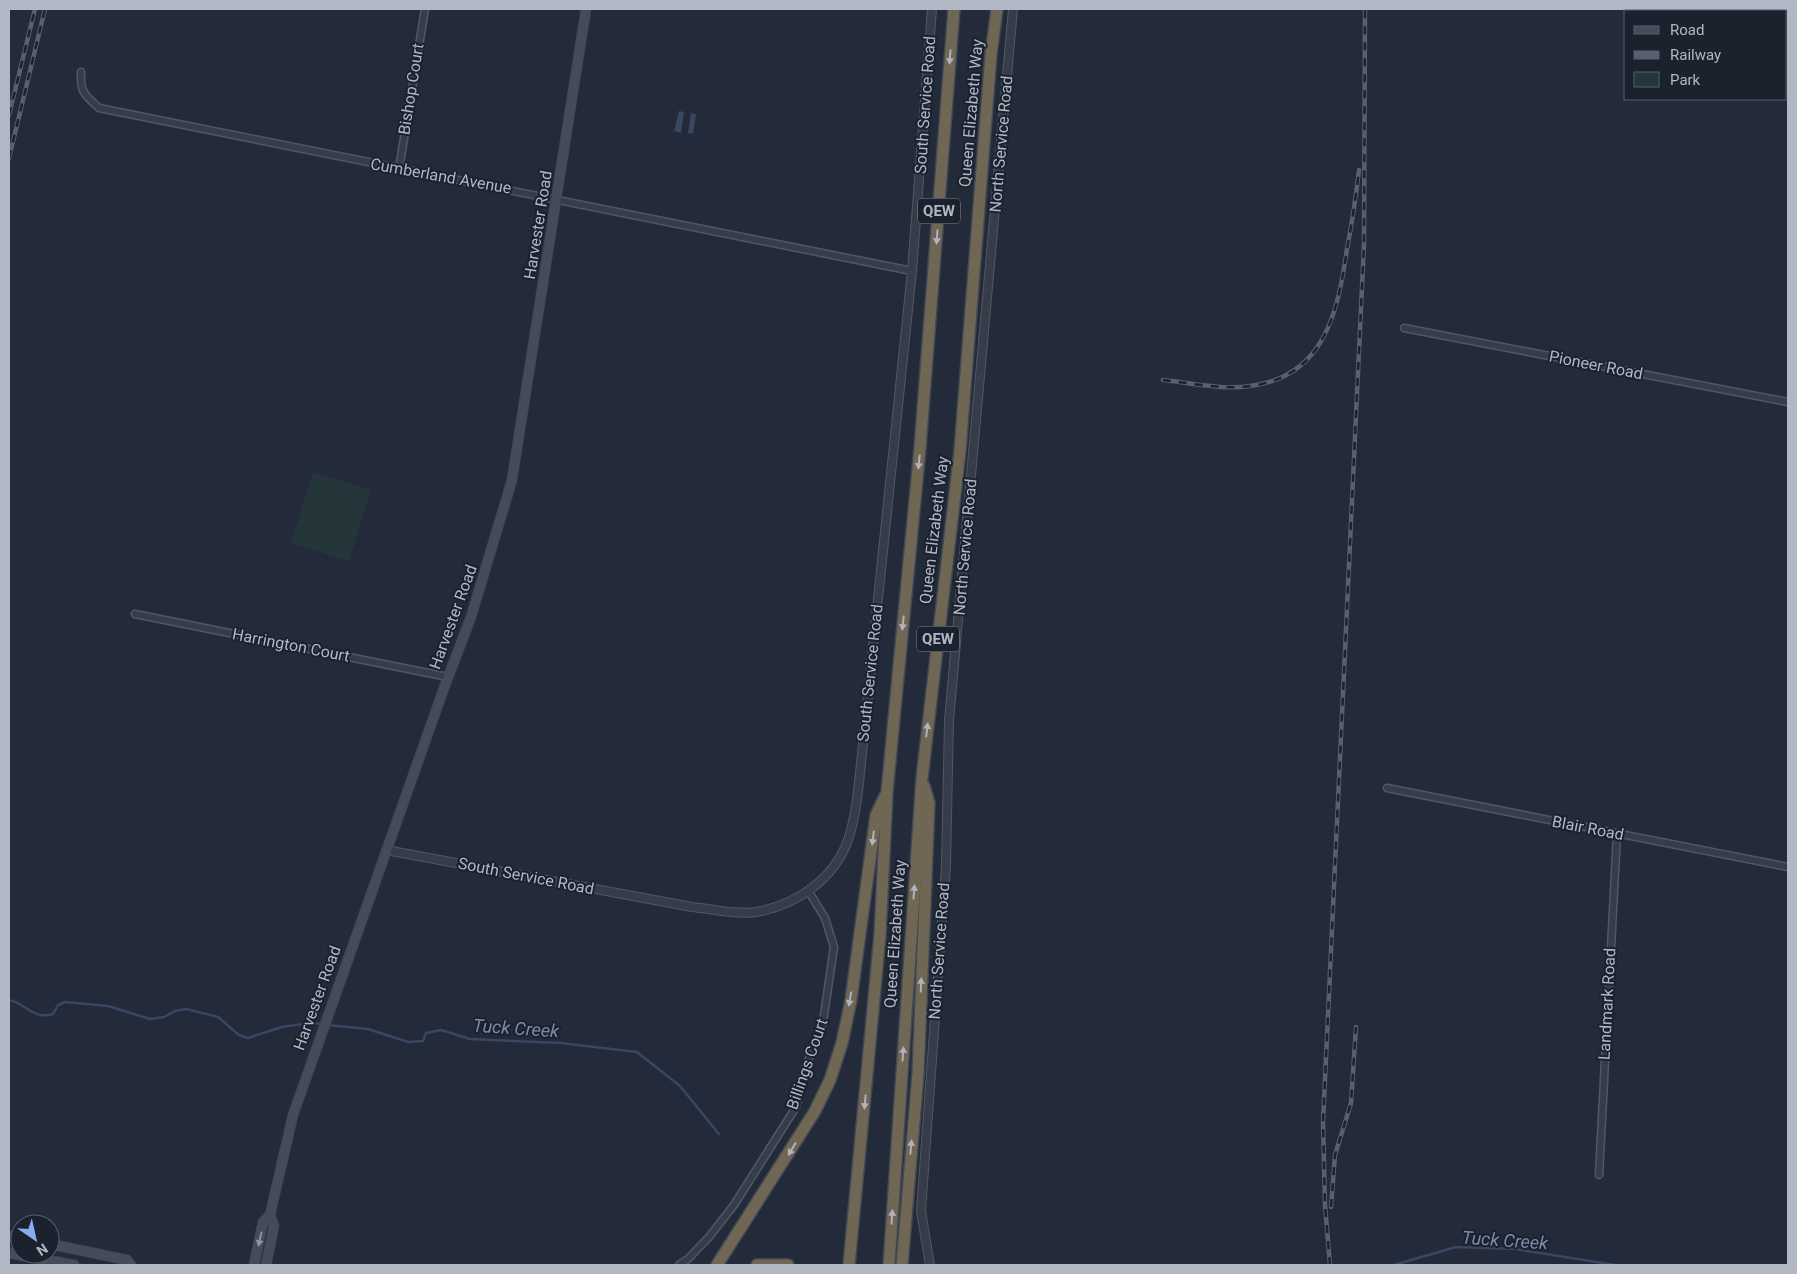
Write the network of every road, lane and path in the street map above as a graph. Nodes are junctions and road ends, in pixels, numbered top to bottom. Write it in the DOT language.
graph roads {
  1 [pos="424,9"];
  2 [pos="586,9"];
  3 [pos="932,9"];
  4 [pos="954,9"];
  5 [pos="997,9"];
  6 [pos="1013,9"];
  7 [pos="82,72"];
  8 [pos="399,169"];
  9 [pos="557,199"];
  10 [pos="912,271"];
  11 [pos="1404,328"];
  12 [pos="1788,402"];
  13 [pos="135,614"];
  14 [pos="448,677"];
  15 [pos="922,778"];
  16 [pos="1387,788"];
  17 [pos="887,792"];
  18 [pos="1617,834"];
  19 [pos="386,850"];
  20 [pos="1788,868"];
  21 [pos="809,892"];
  22 [pos="1598,1175"];
  23 [pos="270,1215"];
  24 [pos="60,1246"];
  25 [pos="9,1253"];
  26 [pos="74,1265"];
  27 [pos="131,1265"];
  28 [pos="254,1265"];
  29 [pos="266,1265"];
  30 [pos="679,1265"];
  31 [pos="718,1265"];
  32 [pos="757,1265"];
  33 [pos="788,1265"];
  34 [pos="849,1265"];
  35 [pos="889,1265"];
  36 [pos="902,1265"];
  37 [pos="930,1265"];
  1 -- 8 [label="street, Bishop Court"];
  2 -- 9 [label="main road, Harvester Road"];
  3 -- 10 [label="street, South Service Road"];
  4 -- 17 [label="highway, Queen Elizabeth Way / QEW, one-way"];
  15 -- 5 [label="highway, Queen Elizabeth Way / QEW, one-way"];
  6 -- 37 [label="street, North Service Road"];
  7 -- 8 [label="street, Cumberland Avenue"];
  8 -- 9 [label="street, Cumberland Avenue"];
  9 -- 10 [label="street, Cumberland Avenue"];
  9 -- 14 [label="main road, Harvester Road"];
  10 -- 21 [label="street, South Service Road"];
  11 -- 12 [label="street, Pioneer Road"];
  13 -- 14 [label="street, Harrington Court"];
  14 -- 19 [label="main road, Harvester Road"];
  35 -- 15 [label="highway, Queen Elizabeth Way / QEW, one-way"];
  36 -- 15 [label="highway, one-way"];
  16 -- 18 [label="street, Blair Road"];
  17 -- 31 [label="highway, one-way"];
  17 -- 34 [label="highway, Queen Elizabeth Way / QEW, one-way"];
  18 -- 20 [label="street, Blair Road"];
  18 -- 22 [label="street, Landmark Road"];
  19 -- 21 [label="street, South Service Road"];
  19 -- 23 [label="main road, Harvester Road"];
  21 -- 30 [label="street, Billings Court"];
  23 -- 28 [label="main road, Harvester Road, one-way"];
  23 -- 29 [label="main road, Harvester Road"];
  24 -- 27 [label="main road"];
  25 -- 26 [label="main road"];
  32 -- 33 [label="highway"];
}
